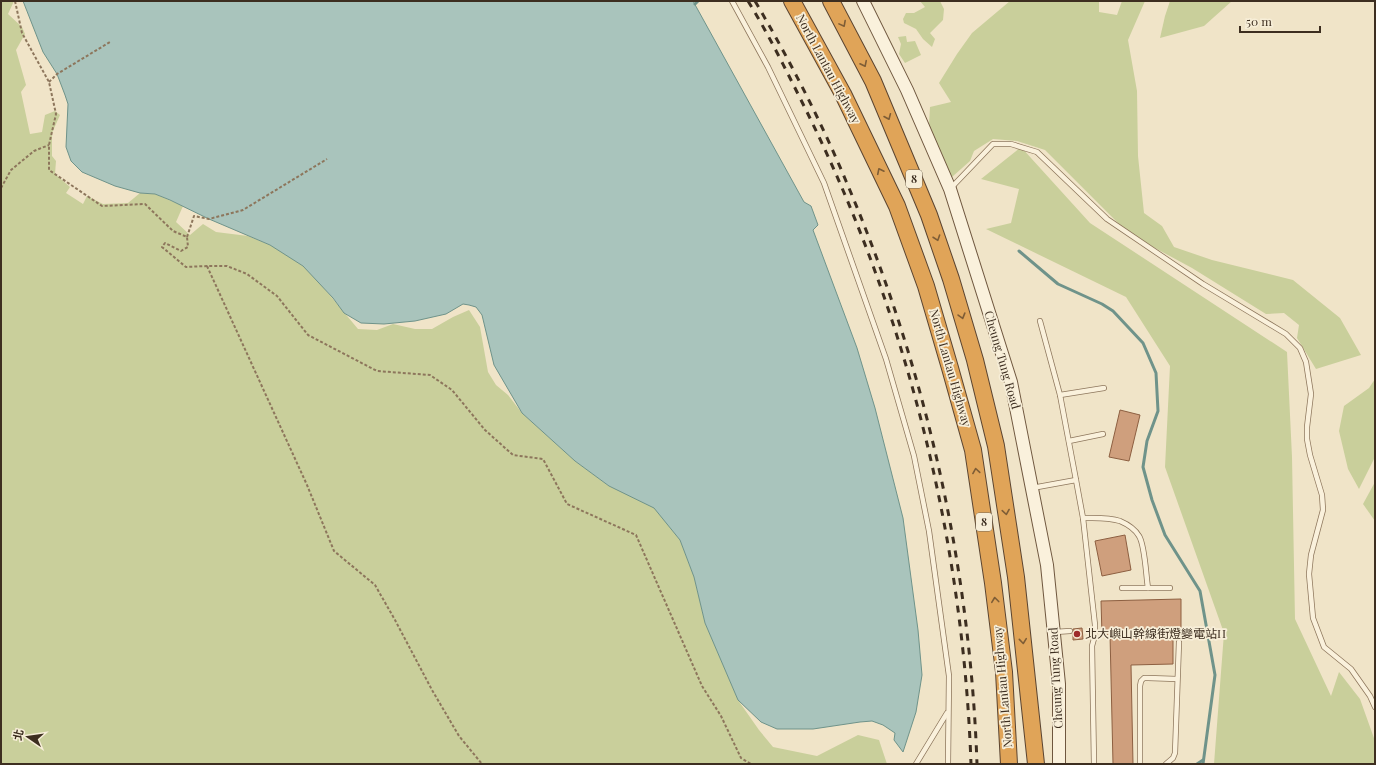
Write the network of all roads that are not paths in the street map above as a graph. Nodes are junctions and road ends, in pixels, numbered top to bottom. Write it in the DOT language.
graph roads {
  1 [pos="732,1"];
  2 [pos="792,1"];
  3 [pos="831,1"];
  4 [pos="863,1"];
  5 [pos="950,189"];
  6 [pos="1040,321"];
  7 [pos="1104,388"];
  8 [pos="1060,395"];
  9 [pos="1102,434"];
  10 [pos="1069,441"];
  11 [pos="1076,480"];
  12 [pos="1032,488"];
  13 [pos="1083,518"];
  14 [pos="1122,588"];
  15 [pos="1148,588"];
  16 [pos="1170,588"];
  17 [pos="1070,631"];
  18 [pos="1054,632"];
  19 [pos="1179,642"];
  20 [pos="1177,679"];
  21 [pos="1375,707"];
  22 [pos="948,711"];
  23 [pos="916,764"];
  24 [pos="948,764"];
  25 [pos="1009,764"];
  26 [pos="1036,764"];
  27 [pos="1059,764"];
  28 [pos="1094,764"];
  29 [pos="1140,764"];
  30 [pos="1166,764"];
  1 -- 22 [label="lane"];
  25 -- 2 [label="highway, North Lantau Highway / 8, one-way"];
  3 -- 26 [label="highway, North Lantau Highway / 8, one-way"];
  4 -- 5 [label="main road, Cheung Tung Road"];
  5 -- 12 [label="main road, Cheung Tung Road"];
  5 -- 21 [label="lane"];
  6 -- 8 [label="lane"];
  7 -- 8 [label="lane"];
  8 -- 10 [label="lane"];
  9 -- 10 [label="lane"];
  10 -- 11 [label="lane"];
  11 -- 12 [label="lane"];
  11 -- 13 [label="lane"];
  12 -- 18 [label="main road, Cheung Tung Road"];
  13 -- 15 [label="lane"];
  13 -- 28 [label="lane"];
  14 -- 15 [label="lane"];
  15 -- 16 [label="lane"];
  17 -- 18 [label="lane"];
  18 -- 27 [label="main road, Cheung Tung Road"];
  19 -- 20 [label="lane"];
  20 -- 29 [label="lane"];
  20 -- 30 [label="lane"];
  22 -- 23 [label="lane"];
  22 -- 24 [label="lane"];
}
